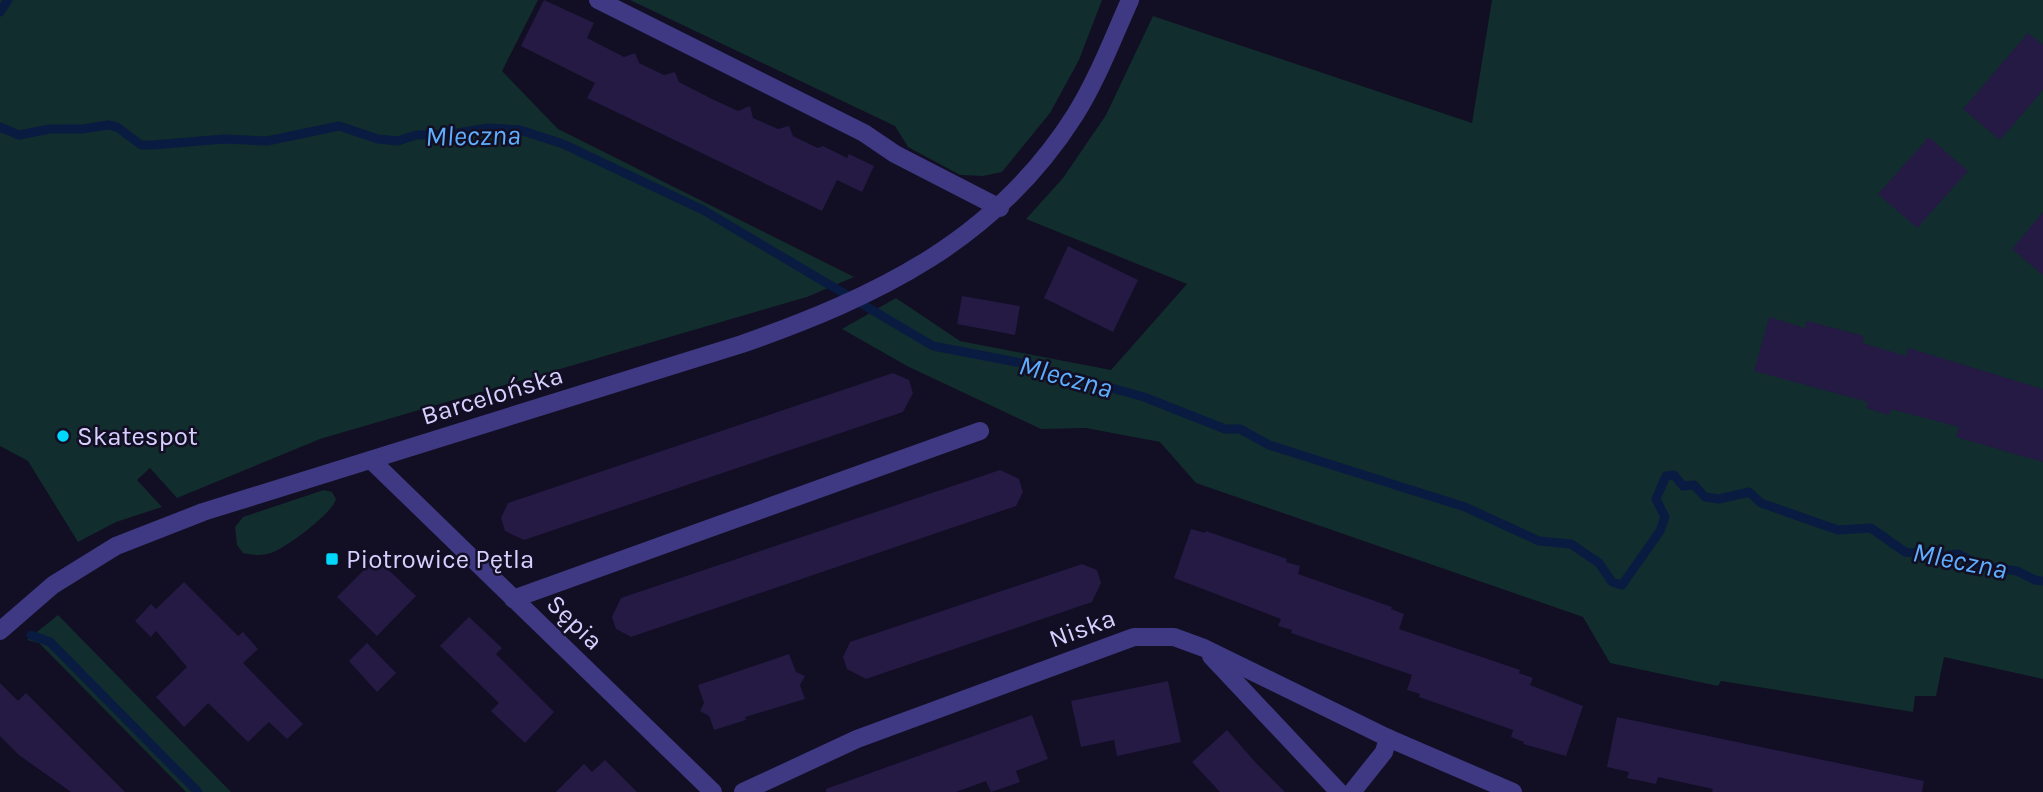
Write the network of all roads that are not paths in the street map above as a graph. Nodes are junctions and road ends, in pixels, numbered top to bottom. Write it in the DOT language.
graph roads {
  1 [pos="598,0"];
  2 [pos="1130,0"];
  3 [pos="1000,208"];
  4 [pos="980,431"];
  5 [pos="371,460"];
  6 [pos="513,599"];
  7 [pos="0,631"];
  8 [pos="1204,648"];
  9 [pos="1388,738"];
  10 [pos="713,792"];
  11 [pos="743,792"];
  12 [pos="1339,792"];
  13 [pos="1352,792"];
  14 [pos="1513,792"];
  1 -- 3 [label="street"];
  2 -- 3 [label="street, Barcelońska"];
  3 -- 5 [label="street, Barcelońska"];
  4 -- 6 [label="street"];
  5 -- 6 [label="street, Sępia"];
  5 -- 7 [label="street, Barcelońska"];
  6 -- 10 [label="street, Sępia"];
  8 -- 9 [label="street, Niska"];
  8 -- 11 [label="street, Niska"];
  8 -- 12 [label="street"];
  9 -- 13 [label="street"];
  9 -- 14 [label="street, Niska"];
}
